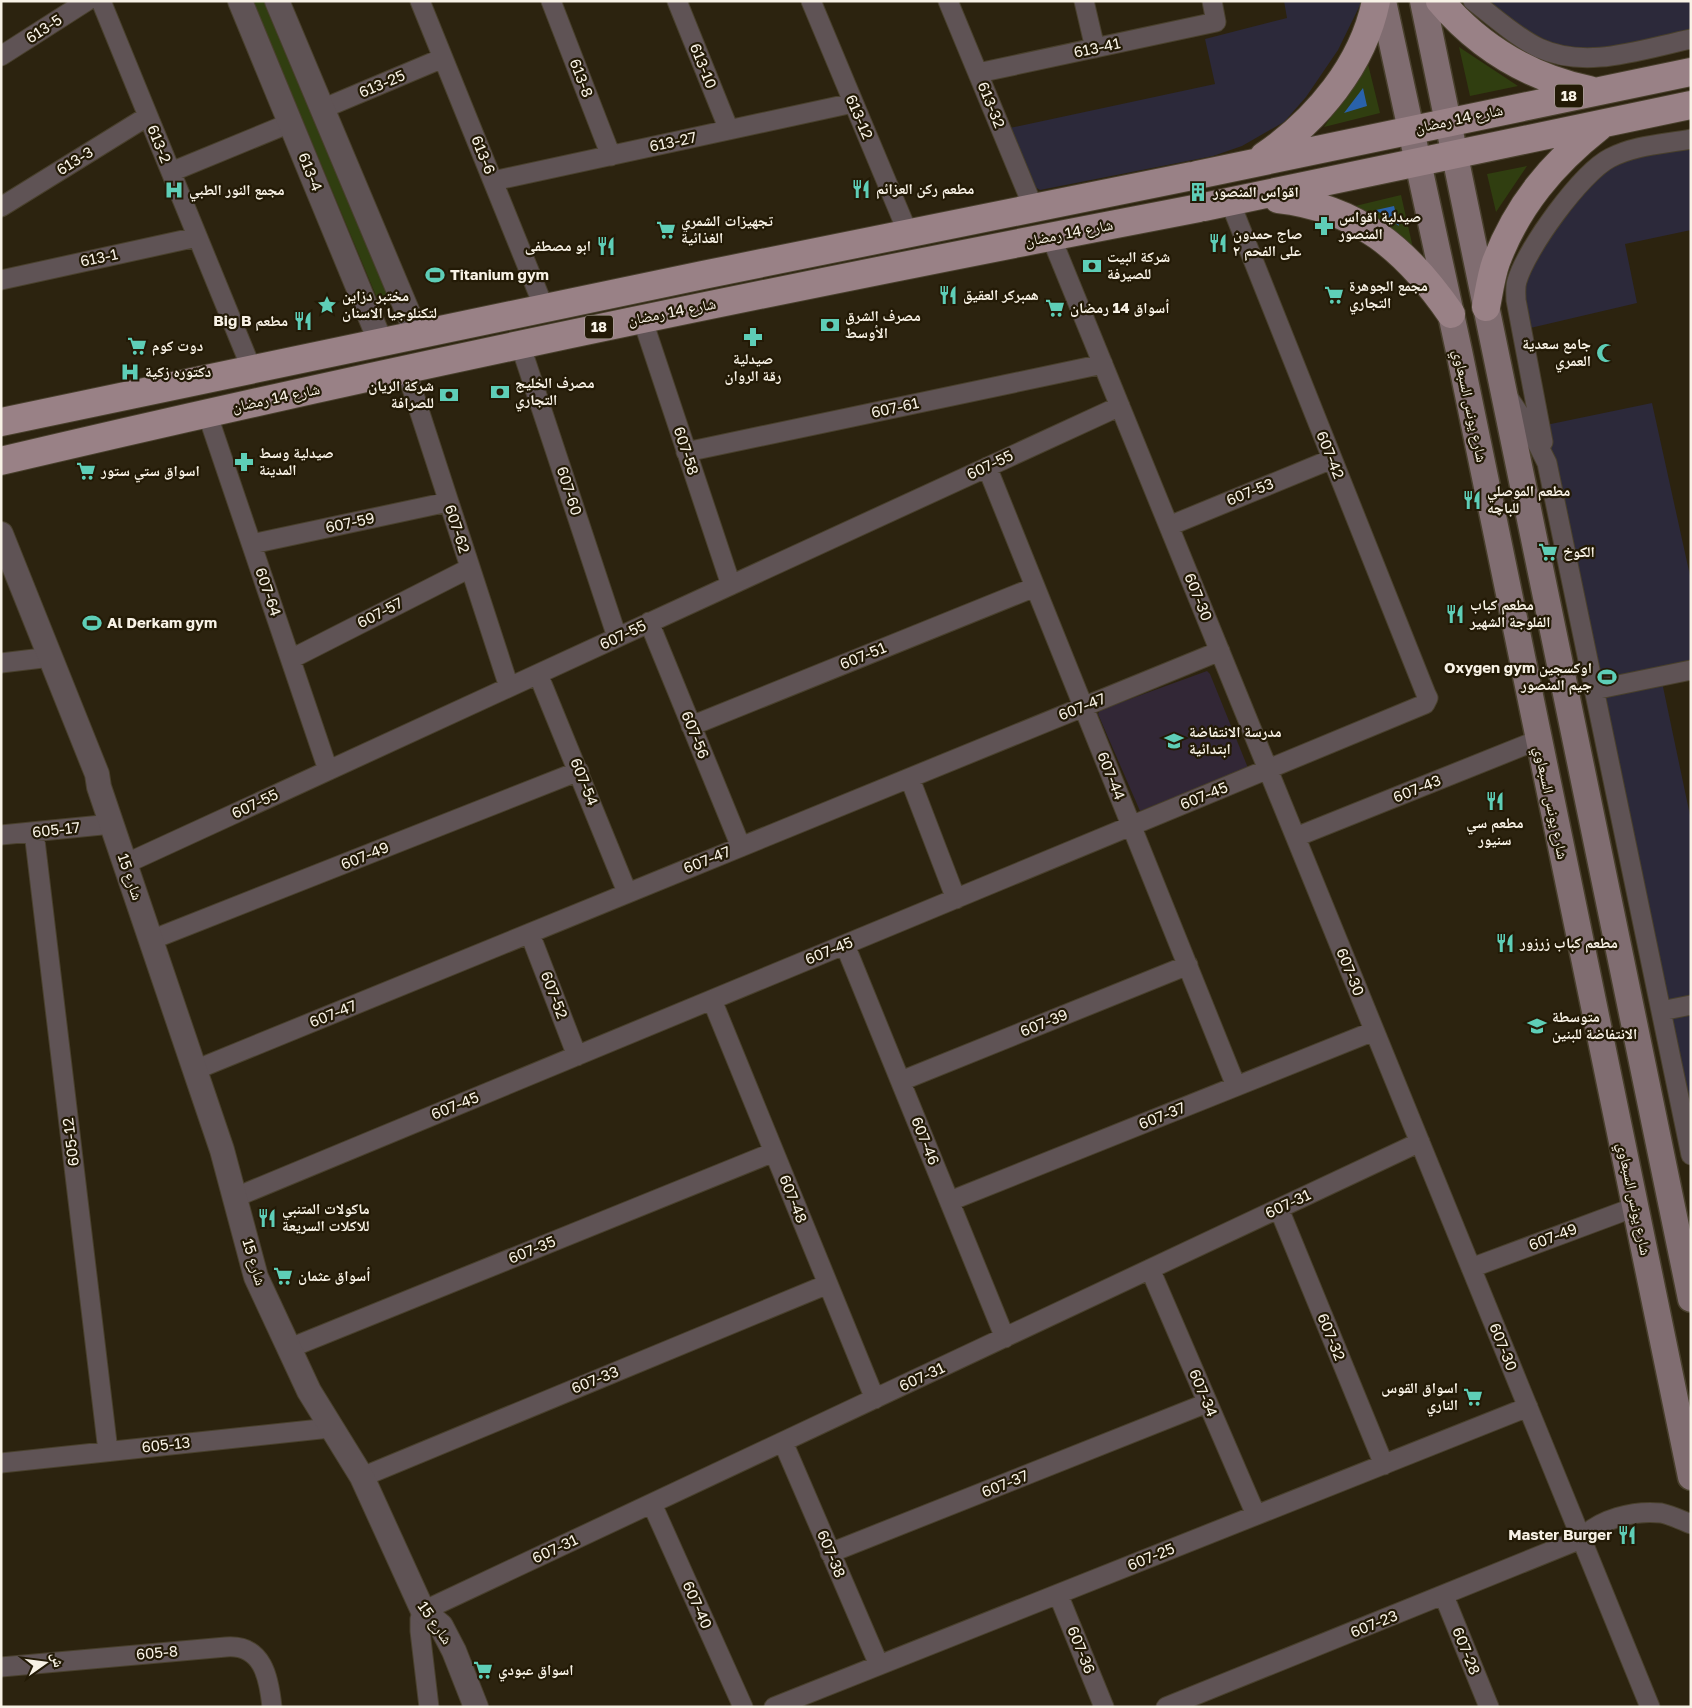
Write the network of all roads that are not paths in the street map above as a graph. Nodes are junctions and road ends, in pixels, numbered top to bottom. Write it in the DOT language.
graph roads {
  1 [pos="87,1"];
  2 [pos="101,1"];
  3 [pos="240,1"];
  4 [pos="278,1"];
  5 [pos="420,1"];
  6 [pos="551,1"];
  7 [pos="677,1"];
  8 [pos="811,1"];
  9 [pos="948,1"];
  10 [pos="1084,1"];
  11 [pos="1212,1"];
  12 [pos="1376,1"];
  13 [pos="1383,1"];
  14 [pos="1423,1"];
  15 [pos="1440,1"];
  16 [pos="1473,1"];
  17 [pos="1691,39"];
  18 [pos="1095,48"];
  19 [pos="1,56"];
  20 [pos="443,58"];
  21 [pos="1691,72"];
  22 [pos="978,73"];
  23 [pos="1595,91"];
  24 [pos="854,103"];
  25 [pos="1691,105"];
  26 [pos="322,109"];
  27 [pos="148,116"];
  28 [pos="290,122"];
  29 [pos="1448,122"];
  30 [pos="1602,124"];
  31 [pos="1412,129"];
  32 [pos="729,130"];
  33 [pos="1691,139"];
  34 [pos="1455,155"];
  35 [pos="611,156"];
  36 [pos="1255,163"];
  37 [pos="1419,163"];
  38 [pos="171,172"];
  39 [pos="493,181"];
  40 [pos="1262,197"];
  41 [pos="1211,206"];
  42 [pos="1,207"];
  43 [pos="1034,209"];
  44 [pos="908,233"];
  45 [pos="197,237"];
  46 [pos="1051,237"];
  47 [pos="1,280"];
  48 [pos="1486,307"];
  49 [pos="545,310"];
  50 [pos="1451,314"];
  51 [pos="642,318"];
  52 [pos="417,334"];
  53 [pos="381,343"];
  54 [pos="520,344"];
  55 [pos="1103,364"];
  56 [pos="252,370"];
  57 [pos="406,370"];
  58 [pos="1501,382"];
  59 [pos="1120,406"];
  60 [pos="207,413"];
  61 [pos="1,422"];
  62 [pos="686,452"];
  63 [pos="1332,459"];
  64 [pos="1,461"];
  65 [pos="1547,463"];
  66 [pos="987,467"];
  67 [pos="448,502"];
  68 [pos="1168,526"];
  69 [pos="1,534"];
  70 [pos="252,544"];
  71 [pos="1,550"];
  72 [pos="470,568"];
  73 [pos="731,585"];
  74 [pos="1035,587"];
  75 [pos="649,622"];
  76 [pos="617,637"];
  77 [pos="1220,651"];
  78 [pos="47,657"];
  79 [pos="290,659"];
  80 [pos="1,663"];
  81 [pos="1691,670"];
  82 [pos="538,674"];
  83 [pos="509,687"];
  84 [pos="1594,690"];
  85 [pos="1083,706"];
  86 [pos="1423,706"];
  87 [pos="691,726"];
  88 [pos="1538,740"];
  89 [pos="328,770"];
  90 [pos="1268,770"];
  91 [pos="579,772"];
  92 [pos="910,780"];
  93 [pos="112,824"];
  94 [pos="1132,826"];
  95 [pos="34,832"];
  96 [pos="1,835"];
  97 [pos="1296,838"];
  98 [pos="740,847"];
  99 [pos="125,864"];
  100 [pos="627,892"];
  101 [pos="956,899"];
  102 [pos="530,934"];
  103 [pos="151,940"];
  104 [pos="845,945"];
  105 [pos="1188,965"];
  106 [pos="712,1000"];
  107 [pos="1691,1005"];
  108 [pos="1661,1011"];
  109 [pos="1374,1031"];
  110 [pos="577,1056"];
  111 [pos="195,1070"];
  112 [pos="900,1081"];
  113 [pos="1236,1086"];
  114 [pos="1420,1142"];
  115 [pos="774,1152"];
  116 [pos="1691,1155"];
  117 [pos="236,1197"];
  118 [pos="950,1201"];
  119 [pos="1635,1207"];
  120 [pos="1279,1209"];
  121 [pos="1471,1268"];
  122 [pos="1150,1269"];
  123 [pos="828,1284"];
  124 [pos="1691,1299"];
  125 [pos="1005,1338"];
  126 [pos="290,1348"];
  127 [pos="875,1399"];
  128 [pos="1208,1404"];
  129 [pos="1528,1407"];
  130 [pos="330,1428"];
  131 [pos="783,1442"];
  132 [pos="108,1451"];
  133 [pos="1,1463"];
  134 [pos="1384,1465"];
  135 [pos="362,1477"];
  136 [pos="1691,1477"];
  137 [pos="652,1504"];
  138 [pos="1256,1515"];
  139 [pos="1691,1524"];
  140 [pos="1581,1539"];
  141 [pos="830,1553"];
  142 [pos="1058,1594"];
  143 [pos="1444,1596"];
  144 [pos="423,1611"];
  145 [pos="880,1665"];
  146 [pos="1,1668"];
  147 [pos="272,1707"];
  148 [pos="430,1707"];
  149 [pos="476,1707"];
  150 [pos="743,1707"];
  151 [pos="774,1707"];
  152 [pos="1104,1707"];
  153 [pos="1166,1707"];
  154 [pos="1489,1707"];
  155 [pos="1650,1707"];
  1 -- 19 [label="street, 613-5"];
  2 -- 27 [label="street, 613-2"];
  3 -- 28 [label="street, 613-4"];
  4 -- 26 [label="street"];
  5 -- 20 [label="street, 613-6"];
  6 -- 35 [label="street, 613-8"];
  7 -- 32 [label="street, 613-10"];
  8 -- 24 [label="street, 613-12"];
  9 -- 22 [label="street, 613-32"];
  10 -- 18 [label="street"];
  11 -- 18 [label="street, 613-41"];
  12 -- 36 [label="main road"];
  13 -- 31 [label="main road, شارع يونس السبعاوي"];
  14 -- 29 [label="main road"];
  15 -- 23 [label="main road"];
  16 -- 17 [label="street"];
  18 -- 22 [label="street, 613-41"];
  20 -- 26 [label="street, 613-25"];
  20 -- 39 [label="street, 613-6"];
  21 -- 23 [label="main road, شارع 14 رمضان / 18"];
  22 -- 43 [label="street, 613-32"];
  23 -- 29 [label="main road, شارع 14 رمضان / 18"];
  24 -- 32 [label="street, 613-27"];
  24 -- 44 [label="street, 613-12"];
  25 -- 30 [label="main road, شارع 14 رمضان / 18"];
  26 -- 52 [label="street"];
  27 -- 38 [label="street, 613-2"];
  27 -- 42 [label="street, 613-3"];
  28 -- 38 [label="street"];
  28 -- 53 [label="street, 613-4"];
  29 -- 31 [label="main road, شارع 14 رمضان / 18"];
  29 -- 34 [label="main road"];
  30 -- 34 [label="main road, شارع 14 رمضان / 18"];
  30 -- 48 [label="main road"];
  31 -- 36 [label="main road, شارع 14 رمضان / 18"];
  31 -- 37 [label="main road, شارع يونس السبعاوي"];
  32 -- 35 [label="street, 613-27"];
  33 -- 65 [label="street"];
  34 -- 37 [label="main road, شارع 14 رمضان / 18"];
  34 -- 48 [label="main road"];
  35 -- 39 [label="street, 613-27"];
  36 -- 43 [label="main road, شارع 14 رمضان / 18"];
  37 -- 40 [label="main road, شارع 14 رمضان / 18"];
  37 -- 50 [label="main road, شارع يونس السبعاوي"];
  38 -- 45 [label="street, 613-2"];
  39 -- 49 [label="street, 613-6"];
  40 -- 41 [label="main road, شارع 14 رمضان / 18"];
  40 -- 50 [label="main road"];
  41 -- 46 [label="main road, شارع 14 رمضان / 18"];
  41 -- 63 [label="street, 607-42"];
  43 -- 44 [label="main road, شارع 14 رمضان / 18"];
  44 -- 49 [label="main road, شارع 14 رمضان / 18"];
  45 -- 47 [label="street, 613-1"];
  45 -- 56 [label="street, 613-2"];
  46 -- 51 [label="main road, شارع 14 رمضان / 18"];
  46 -- 55 [label="street, 607-30"];
  48 -- 58 [label="main road"];
  49 -- 52 [label="main road, شارع 14 رمضان / 18"];
  50 -- 88 [label="main road, شارع يونس السبعاوي"];
  51 -- 54 [label="main road, شارع 14 رمضان / 18"];
  51 -- 62 [label="street, 607-58"];
  52 -- 53 [label="main road, شارع 14 رمضان / 18"];
  53 -- 56 [label="main road, شارع 14 رمضان / 18"];
  54 -- 57 [label="main road, شارع 14 رمضان / 18"];
  54 -- 76 [label="street, 607-60"];
  55 -- 59 [label="street, 607-30"];
  55 -- 62 [label="street, 607-61"];
  56 -- 61 [label="main road, شارع 14 رمضان / 18"];
  57 -- 60 [label="main road, شارع 14 رمضان / 18"];
  57 -- 67 [label="street, 607-62"];
  58 -- 65 [label="street"];
  58 -- 124 [label="main road"];
  59 -- 66 [label="street, 607-55"];
  59 -- 68 [label="street, 607-30"];
  60 -- 64 [label="main road, شارع 14 رمضان / 18"];
  60 -- 70 [label="street, 607-64"];
  62 -- 73 [label="street, 607-58"];
  63 -- 68 [label="street, 607-53"];
  63 -- 86 [label="street, 607-42"];
  65 -- 84 [label="street"];
  66 -- 73 [label="street, 607-55"];
  66 -- 74 [label="street, 607-44"];
  67 -- 70 [label="street, 607-59"];
  67 -- 72 [label="street, 607-62"];
  68 -- 77 [label="street, 607-30"];
  69 -- 78 [label="street, شارع 15"];
  70 -- 79 [label="street, 607-64"];
  71 -- 78 [label="street, شارع 15"];
  72 -- 79 [label="street, 607-57"];
  72 -- 83 [label="street, 607-62"];
  73 -- 75 [label="street, 607-55"];
  74 -- 85 [label="street, 607-44"];
  74 -- 87 [label="street, 607-51"];
  75 -- 76 [label="street, 607-55"];
  75 -- 87 [label="street, 607-56"];
  76 -- 82 [label="street, 607-55"];
  77 -- 85 [label="street, 607-47"];
  77 -- 90 [label="street, 607-30"];
  78 -- 80 [label="street"];
  78 -- 93 [label="street, شارع 15"];
  79 -- 89 [label="street, 607-64"];
  81 -- 84 [label="street"];
  82 -- 83 [label="street, 607-55"];
  82 -- 91 [label="street, 607-54"];
  83 -- 89 [label="street, 607-55"];
  84 -- 108 [label="street"];
  85 -- 92 [label="street, 607-47"];
  85 -- 94 [label="street, 607-44"];
  86 -- 90 [label="street, 607-45"];
  87 -- 98 [label="street, 607-56"];
  88 -- 97 [label="street, 607-43"];
  88 -- 119 [label="main road, شارع يونس السبعاوي"];
  89 -- 99 [label="street, 607-55"];
  90 -- 94 [label="street, 607-45"];
  90 -- 97 [label="street, 607-30"];
  91 -- 100 [label="street, 607-54"];
  91 -- 103 [label="street, 607-49"];
  92 -- 98 [label="street, 607-47"];
  92 -- 101 [label="street"];
  93 -- 95 [label="street, 605-17"];
  93 -- 99 [label="street, شارع 15"];
  94 -- 101 [label="street, 607-45"];
  94 -- 105 [label="street, 607-44"];
  95 -- 96 [label="street, 605-17"];
  95 -- 132 [label="street, 605-12"];
  97 -- 109 [label="street, 607-30"];
  98 -- 100 [label="street, 607-47"];
  99 -- 103 [label="street, شارع 15"];
  100 -- 102 [label="street, 607-47"];
  101 -- 104 [label="street, 607-45"];
  102 -- 110 [label="street, 607-52"];
  102 -- 111 [label="street, 607-47"];
  103 -- 111 [label="street, شارع 15"];
  104 -- 106 [label="street, 607-45"];
  104 -- 112 [label="street, 607-46"];
  105 -- 112 [label="street, 607-39"];
  105 -- 113 [label="street, 607-44"];
  106 -- 110 [label="street, 607-45"];
  106 -- 115 [label="street, 607-48"];
  107 -- 108 [label="street"];
  108 -- 116 [label="street"];
  109 -- 113 [label="street, 607-37"];
  109 -- 114 [label="street, 607-30"];
  110 -- 117 [label="street, 607-45"];
  111 -- 117 [label="street, شارع 15"];
  112 -- 118 [label="street, 607-46"];
  113 -- 118 [label="street, 607-37"];
  114 -- 120 [label="street, 607-31"];
  114 -- 121 [label="street, 607-30"];
  115 -- 123 [label="street, 607-48"];
  115 -- 126 [label="street, 607-35"];
  117 -- 126 [label="street, شارع 15"];
  118 -- 125 [label="street, 607-46"];
  119 -- 121 [label="street, 607-49"];
  119 -- 136 [label="main road, شارع يونس السبعاوي"];
  120 -- 122 [label="street, 607-31"];
  120 -- 134 [label="street, 607-32"];
  121 -- 129 [label="street, 607-30"];
  122 -- 125 [label="street, 607-31"];
  122 -- 128 [label="street, 607-34"];
  123 -- 127 [label="street, 607-48"];
  123 -- 135 [label="street, 607-33"];
  125 -- 127 [label="street, 607-31"];
  126 -- 130 [label="street, شارع 15"];
  127 -- 131 [label="street, 607-31"];
  128 -- 138 [label="street, 607-34"];
  128 -- 141 [label="street, 607-37"];
  129 -- 134 [label="street, 607-25"];
  129 -- 140 [label="street, 607-30"];
  130 -- 132 [label="street, 605-13"];
  130 -- 135 [label="street, شارع 15"];
  131 -- 137 [label="street, 607-31"];
  131 -- 141 [label="street, 607-38"];
  132 -- 133 [label="street, 605-13"];
  134 -- 138 [label="street, 607-25"];
  135 -- 144 [label="street, شارع 15"];
  137 -- 144 [label="street, 607-31"];
  137 -- 150 [label="street, 607-40"];
  138 -- 142 [label="street, 607-25"];
  139 -- 140 [label="street, 607-23"];
  140 -- 143 [label="street, 607-23"];
  140 -- 155 [label="street, 607-30"];
  141 -- 145 [label="street, 607-38"];
  142 -- 145 [label="street, 607-25"];
  142 -- 152 [label="street, 607-36"];
  143 -- 153 [label="street, 607-23"];
  143 -- 154 [label="street, 607-28"];
  144 -- 148 [label="street"];
  144 -- 149 [label="street, شارع 15"];
  145 -- 151 [label="street, 607-25"];
  146 -- 147 [label="street, 605-8"];
}
